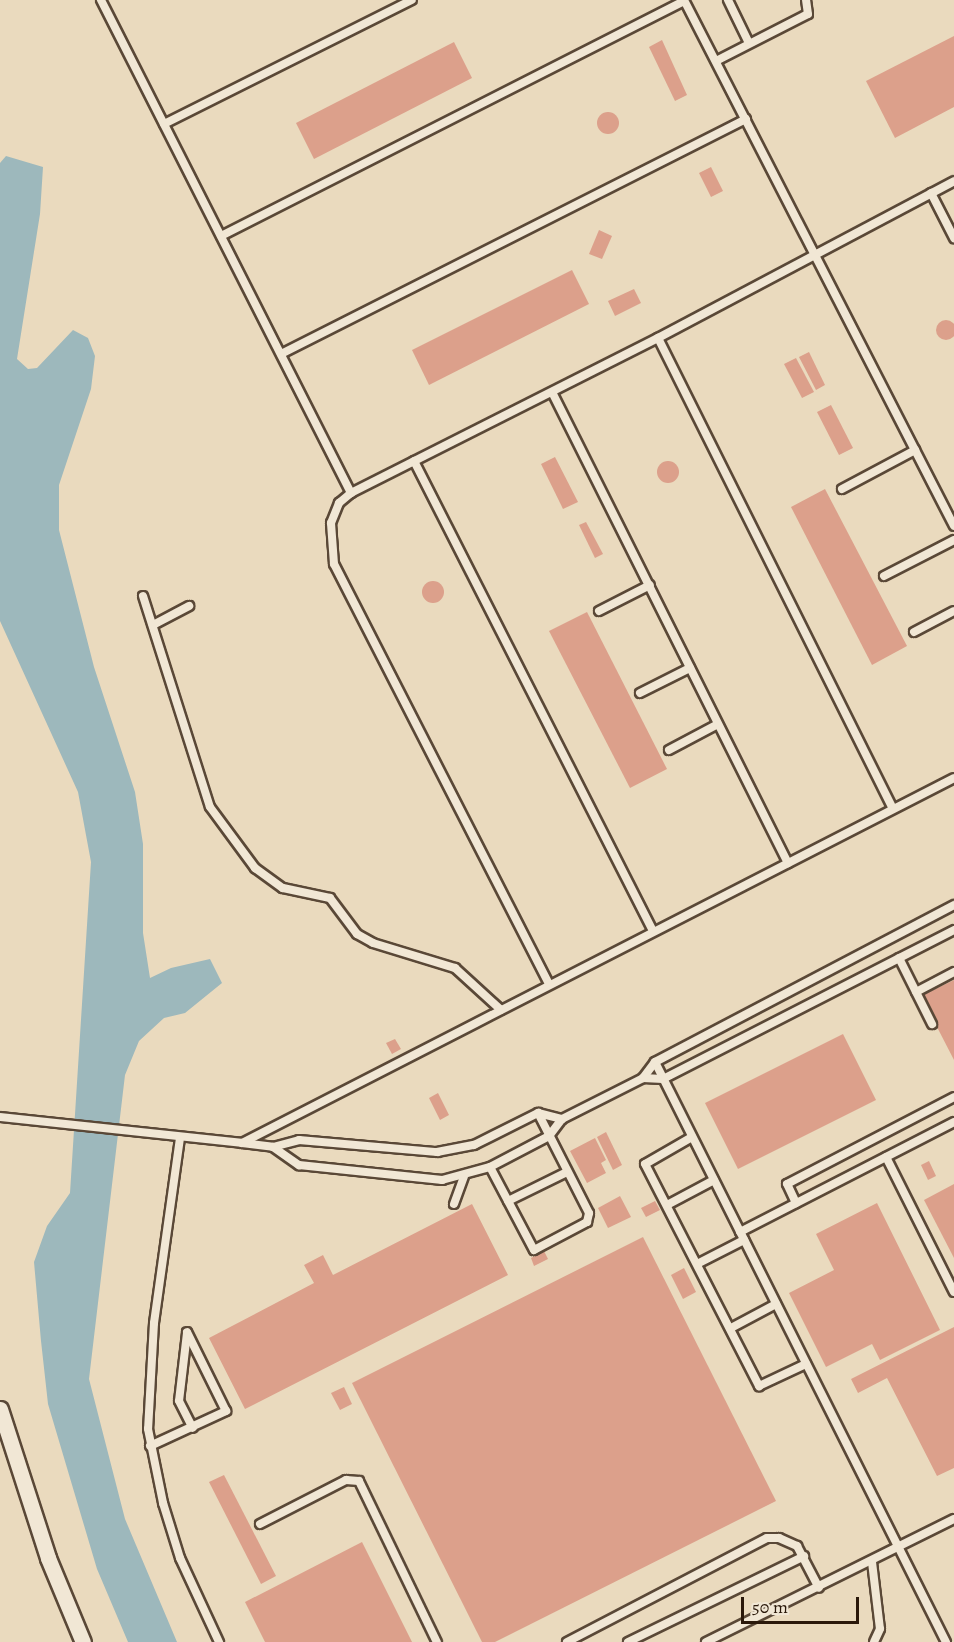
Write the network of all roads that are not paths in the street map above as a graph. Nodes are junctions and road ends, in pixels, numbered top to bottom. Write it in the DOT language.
graph roads {
  1 [pos="101,0"];
  2 [pos="412,0"];
  3 [pos="728,0"];
  4 [pos="806,0"];
  5 [pos="684,1"];
  6 [pos="749,43"];
  7 [pos="716,61"];
  8 [pos="746,119"];
  9 [pos="164,124"];
  10 [pos="954,181"];
  11 [pos="931,193"];
  12 [pos="221,236"];
  13 [pos="954,238"];
  14 [pos="814,253"];
  15 [pos="658,338"];
  16 [pos="281,354"];
  17 [pos="552,392"];
  18 [pos="915,450"];
  19 [pos="414,461"];
  20 [pos="842,489"];
  21 [pos="351,493"];
  22 [pos="954,526"];
  23 [pos="954,540"];
  24 [pos="884,576"];
  25 [pos="650,585"];
  26 [pos="143,596"];
  27 [pos="189,606"];
  28 [pos="598,611"];
  29 [pos="954,611"];
  30 [pos="153,625"];
  31 [pos="914,632"];
  32 [pos="690,668"];
  33 [pos="640,693"];
  34 [pos="718,724"];
  35 [pos="669,750"];
  36 [pos="954,778"];
  37 [pos="894,809"];
  38 [pos="788,863"];
  39 [pos="954,905"];
  40 [pos="954,930"];
  41 [pos="653,931"];
  42 [pos="899,958"];
  43 [pos="954,972"];
  44 [pos="549,984"];
  45 [pos="916,992"];
  46 [pos="501,1010"];
  47 [pos="932,1023"];
  48 [pos="655,1062"];
  49 [pos="643,1078"];
  50 [pos="663,1079"];
  51 [pos="954,1097"];
  52 [pos="538,1113"];
  53 [pos="0,1117"];
  54 [pos="562,1119"];
  55 [pos="954,1122"];
  56 [pos="549,1136"];
  57 [pos="692,1137"];
  58 [pos="180,1138"];
  59 [pos="242,1143"];
  60 [pos="273,1147"];
  61 [pos="886,1157"];
  62 [pos="490,1167"];
  63 [pos="567,1172"];
  64 [pos="464,1177"];
  65 [pos="714,1180"];
  66 [pos="508,1202"];
  67 [pos="796,1203"];
  68 [pos="454,1204"];
  69 [pos="667,1205"];
  70 [pos="740,1232"];
  71 [pos="744,1240"];
  72 [pos="698,1264"];
  73 [pos="954,1292"];
  74 [pos="776,1304"];
  75 [pos="731,1328"];
  76 [pos="806,1364"];
  77 [pos="0,1409"];
  78 [pos="193,1428"];
  79 [pos="150,1446"];
  80 [pos="954,1519"];
  81 [pos="260,1524"];
  82 [pos="898,1548"];
  83 [pos="804,1556"];
  84 [pos="872,1562"];
  85 [pos="819,1588"];
  86 [pos="647,1633"];
  87 [pos="83,1642"];
  88 [pos="219,1642"];
  89 [pos="437,1642"];
  90 [pos="567,1642"];
  91 [pos="628,1642"];
  92 [pos="651,1642"];
  93 [pos="706,1642"];
  94 [pos="874,1642"];
  95 [pos="946,1642"];
  1 -- 9 [label="lane"];
  2 -- 9 [label="lane"];
  3 -- 6 [label="lane"];
  4 -- 6 [label="lane"];
  5 -- 7 [label="lane"];
  5 -- 12 [label="lane"];
  6 -- 7 [label="lane"];
  7 -- 8 [label="lane"];
  8 -- 14 [label="lane"];
  8 -- 16 [label="lane"];
  9 -- 12 [label="lane"];
  10 -- 11 [label="lane"];
  11 -- 13 [label="lane"];
  11 -- 14 [label="lane"];
  12 -- 16 [label="lane"];
  14 -- 15 [label="lane"];
  14 -- 18 [label="lane"];
  15 -- 17 [label="lane"];
  15 -- 37 [label="lane"];
  16 -- 21 [label="lane"];
  17 -- 19 [label="lane"];
  17 -- 25 [label="lane"];
  18 -- 20 [label="lane"];
  18 -- 22 [label="lane"];
  19 -- 21 [label="lane"];
  19 -- 41 [label="lane"];
  21 -- 44 [label="lane"];
  23 -- 24 [label="lane"];
  25 -- 28 [label="lane"];
  25 -- 32 [label="lane"];
  26 -- 30 [label="lane"];
  27 -- 30 [label="lane"];
  29 -- 31 [label="lane"];
  30 -- 46 [label="lane"];
  32 -- 33 [label="lane"];
  32 -- 34 [label="lane"];
  34 -- 35 [label="lane"];
  34 -- 38 [label="lane"];
  36 -- 37 [label="lane"];
  37 -- 38 [label="lane"];
  38 -- 41 [label="lane"];
  39 -- 48 [label="lane"];
  40 -- 42 [label="lane"];
  41 -- 44 [label="lane"];
  42 -- 45 [label="lane"];
  42 -- 50 [label="lane"];
  43 -- 45 [label="lane"];
  44 -- 46 [label="lane"];
  45 -- 47 [label="lane"];
  46 -- 59 [label="lane"];
  48 -- 49 [label="lane"];
  48 -- 50 [label="lane"];
  49 -- 50 [label="lane"];
  49 -- 54 [label="lane"];
  50 -- 57 [label="lane"];
  51 -- 67 [label="lane"];
  52 -- 54 [label="lane"];
  52 -- 56 [label="lane"];
  52 -- 60 [label="lane"];
  53 -- 58 [label="lane"];
  54 -- 56 [label="lane"];
  55 -- 61 [label="lane"];
  56 -- 62 [label="lane"];
  56 -- 63 [label="lane"];
  57 -- 65 [label="lane"];
  57 -- 69 [label="lane"];
  58 -- 59 [label="lane"];
  58 -- 79 [label="lane"];
  59 -- 60 [label="lane"];
  60 -- 64 [label="lane"];
  61 -- 67 [label="lane"];
  61 -- 73 [label="lane"];
  62 -- 64 [label="lane"];
  62 -- 66 [label="lane"];
  63 -- 66 [label="lane"];
  63 -- 66 [label="lane"];
  64 -- 68 [label="lane"];
  65 -- 69 [label="lane"];
  65 -- 70 [label="lane"];
  67 -- 70 [label="lane"];
  69 -- 72 [label="lane"];
  70 -- 71 [label="lane"];
  71 -- 72 [label="lane"];
  71 -- 74 [label="lane"];
  72 -- 75 [label="lane"];
  74 -- 75 [label="lane"];
  74 -- 76 [label="lane"];
  75 -- 76 [label="lane"];
  76 -- 82 [label="lane"];
  77 -- 87 [label="street"];
  78 -- 78 [label="lane"];
  78 -- 79 [label="lane"];
  79 -- 88 [label="lane"];
  80 -- 82 [label="lane"];
  81 -- 89 [label="lane"];
  82 -- 84 [label="lane"];
  82 -- 95 [label="lane"];
  83 -- 85 [label="lane"];
  83 -- 86 [label="lane"];
  83 -- 90 [label="lane"];
  84 -- 85 [label="lane"];
  84 -- 94 [label="lane"];
  85 -- 93 [label="lane"];
  86 -- 91 [label="lane"];
  86 -- 92 [label="lane"];
}
